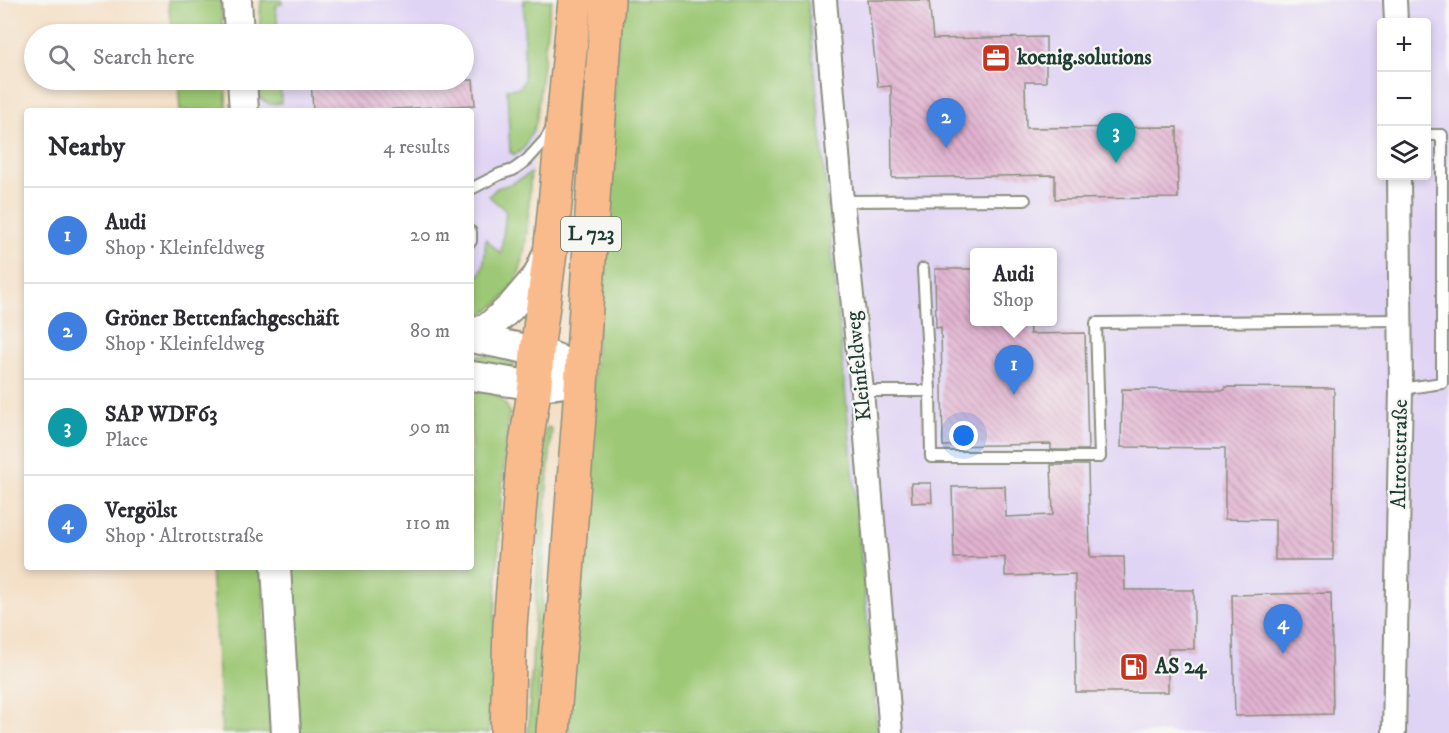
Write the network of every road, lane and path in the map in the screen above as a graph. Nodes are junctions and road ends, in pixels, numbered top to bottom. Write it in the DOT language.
graph roads {
  1 [pos="237,0"];
  2 [pos="575,0"];
  3 [pos="608,0"];
  4 [pos="825,0"];
  5 [pos="1395,0"];
  6 [pos="1396,18"];
  7 [pos="238,24"];
  8 [pos="243,90"];
  9 [pos="566,100"];
  10 [pos="244,108"];
  11 [pos="1446,135"];
  12 [pos="1398,180"];
  13 [pos="474,187"];
  14 [pos="1025,200"];
  15 [pos="842,201"];
  16 [pos="551,245"];
  17 [pos="923,269"];
  18 [pos="1401,320"];
  19 [pos="474,334"];
  20 [pos="474,337"];
  21 [pos="537,351"];
  22 [pos="581,375"];
  23 [pos="474,376"];
  24 [pos="535,385"];
  25 [pos="1401,389"];
  26 [pos="1449,389"];
  27 [pos="862,391"];
  28 [pos="930,391"];
  29 [pos="276,570"];
  30 [pos="286,733"];
  31 [pos="507,733"];
  32 [pos="553,733"];
  33 [pos="891,733"];
  34 [pos="1394,733"];
  1 -- 7 [label="street"];
  2 -- 9 [label="main road, L 723"];
  3 -- 22 [label="main road, L 723"];
  4 -- 15 [label="street, Kleinfeldweg"];
  5 -- 6 [label="street"];
  8 -- 10 [label="street"];
  9 -- 13 [label="lane"];
  9 -- 16 [label="main road, L 723"];
  11 -- 25 [label="lane"];
  12 -- 18 [label="street, Altrottstraße"];
  14 -- 15 [label="lane"];
  15 -- 27 [label="street, Kleinfeldweg"];
  16 -- 19 [label="street"];
  16 -- 21 [label="main road, L 723"];
  17 -- 28 [label="lane"];
  18 -- 25 [label="street, Altrottstraße"];
  18 -- 28 [label="lane"];
  20 -- 21 [label="street"];
  21 -- 22 [label="street"];
  21 -- 24 [label="main road, L 723"];
  22 -- 24 [label="street"];
  22 -- 32 [label="main road, L 723"];
  23 -- 24 [label="street"];
  24 -- 31 [label="main road, L 723"];
  25 -- 26 [label="lane"];
  25 -- 34 [label="street, Altrottstraße"];
  27 -- 28 [label="lane"];
  27 -- 33 [label="street, Kleinfeldweg"];
  29 -- 30 [label="street"];
}
